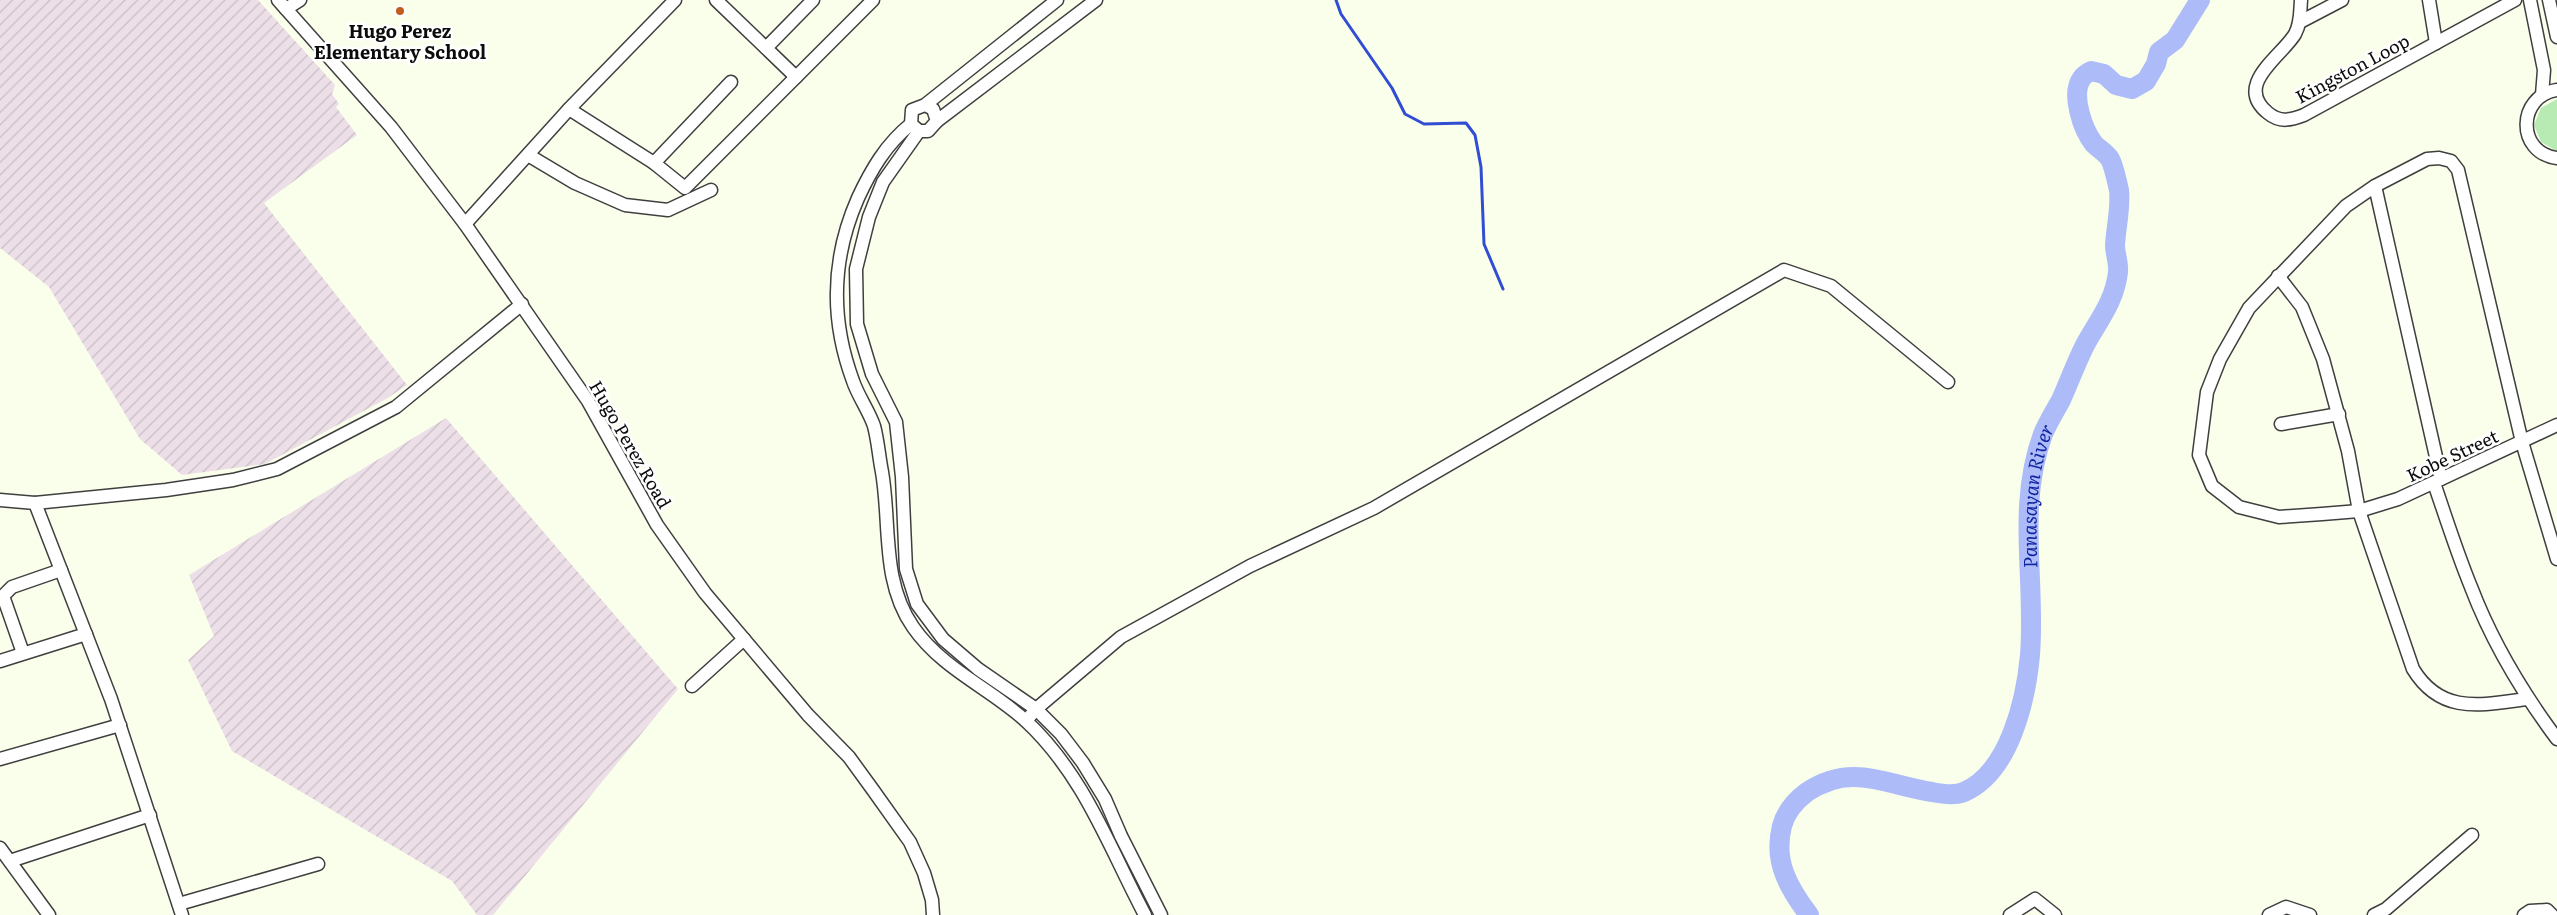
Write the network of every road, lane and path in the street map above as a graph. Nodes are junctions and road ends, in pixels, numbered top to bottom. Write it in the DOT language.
graph roads {
  1 [pos="300,0"];
  2 [pos="675,0"];
  3 [pos="716,0"];
  4 [pos="813,0"];
  5 [pos="873,0"];
  6 [pos="1057,0"];
  7 [pos="1096,0"];
  8 [pos="2301,0"];
  9 [pos="2342,0"];
  10 [pos="2429,0"];
  11 [pos="2514,0"];
  12 [pos="2530,0"];
  13 [pos="2549,0"];
  14 [pos="282,4"];
  15 [pos="2300,22"];
  16 [pos="2557,37"];
  17 [pos="2436,43"];
  18 [pos="766,48"];
  19 [pos="796,77"];
  20 [pos="731,82"];
  21 [pos="2557,90"];
  22 [pos="2542,95"];
  23 [pos="925,105"];
  24 [pos="569,110"];
  25 [pos="936,121"];
  26 [pos="915,128"];
  27 [pos="528,155"];
  28 [pos="2555,160"];
  29 [pos="654,163"];
  30 [pos="2375,186"];
  31 [pos="711,190"];
  32 [pos="465,224"];
  33 [pos="2278,276"];
  34 [pos="522,304"];
  35 [pos="1948,382"];
  36 [pos="2339,414"];
  37 [pos="2281,424"];
  38 [pos="2557,424"];
  39 [pos="2522,442"];
  40 [pos="2438,481"];
  41 [pos="0,500"];
  42 [pos="35,503"];
  43 [pos="2359,511"];
  44 [pos="2557,559"];
  45 [pos="61,570"];
  46 [pos="917,604"];
  47 [pos="904,611"];
  48 [pos="86,634"];
  49 [pos="744,639"];
  50 [pos="23,653"];
  51 [pos="0,661"];
  52 [pos="692,686"];
  53 [pos="2527,699"];
  54 [pos="1036,709"];
  55 [pos="1026,721"];
  56 [pos="120,725"];
  57 [pos="2557,739"];
  58 [pos="0,759"];
  59 [pos="150,815"];
  60 [pos="2472,835"];
  61 [pos="0,848"];
  62 [pos="10,861"];
  63 [pos="318,864"];
  64 [pos="181,910"];
  65 [pos="2390,912"];
  66 [pos="49,915"];
  67 [pos="933,915"];
  68 [pos="1145,915"];
  69 [pos="1161,915"];
  70 [pos="2010,915"];
  71 [pos="2055,915"];
  72 [pos="2269,915"];
  73 [pos="2310,915"];
  74 [pos="2374,915"];
  75 [pos="2524,915"];
  76 [pos="2552,915"];
  1 -- 14 [label="street"];
  2 -- 24 [label="street"];
  3 -- 18 [label="street"];
  4 -- 18 [label="street"];
  5 -- 19 [label="street"];
  6 -- 23 [label="street"];
  7 -- 25 [label="street"];
  8 -- 15 [label="street, Kingston Loop"];
  9 -- 15 [label="street"];
  10 -- 17 [label="street"];
  11 -- 17 [label="street, Kingston Loop"];
  12 -- 22 [label="street"];
  13 -- 16 [label="street"];
  14 -- 32 [label="street, Hugo Perez Road"];
  15 -- 17 [label="street, Kingston Loop"];
  18 -- 19 [label="street"];
  19 -- 29 [label="street"];
  20 -- 29 [label="street"];
  21 -- 22 [label="street"];
  22 -- 28 [label="street"];
  23 -- 25 [label="street"];
  23 -- 26 [label="street"];
  24 -- 27 [label="street"];
  24 -- 29 [label="street"];
  25 -- 26 [label="street"];
  26 -- 46 [label="street"];
  26 -- 47 [label="street"];
  27 -- 31 [label="street"];
  27 -- 32 [label="street"];
  30 -- 33 [label="street, Kobe Street"];
  30 -- 39 [label="street, Kobe Street"];
  30 -- 40 [label="street"];
  32 -- 34 [label="street, Hugo Perez Road"];
  33 -- 36 [label="street"];
  33 -- 43 [label="street, Kobe Street"];
  34 -- 42 [label="street"];
  34 -- 49 [label="street, Hugo Perez Road"];
  35 -- 54 [label="street"];
  36 -- 37 [label="street"];
  36 -- 43 [label="street"];
  38 -- 39 [label="street, Kobe Street"];
  39 -- 40 [label="street, Kobe Street"];
  39 -- 44 [label="street, Kobe Street"];
  40 -- 43 [label="street, Kobe Street"];
  40 -- 53 [label="street"];
  41 -- 42 [label="street"];
  42 -- 45 [label="street"];
  43 -- 53 [label="street"];
  45 -- 48 [label="street"];
  45 -- 50 [label="street"];
  46 -- 47 [label="street"];
  46 -- 54 [label="street"];
  47 -- 55 [label="street"];
  48 -- 50 [label="street"];
  48 -- 56 [label="street"];
  49 -- 52 [label="street"];
  49 -- 67 [label="street, Hugo Perez Road"];
  50 -- 51 [label="street"];
  53 -- 57 [label="street"];
  54 -- 55 [label="street"];
  54 -- 69 [label="street"];
  55 -- 68 [label="street"];
  56 -- 58 [label="street"];
  56 -- 59 [label="street"];
  59 -- 62 [label="street"];
  59 -- 64 [label="street"];
  60 -- 65 [label="street"];
  61 -- 62 [label="street"];
  62 -- 66 [label="street"];
  63 -- 64 [label="street"];
  65 -- 74 [label="street"];
  70 -- 71 [label="street"];
  72 -- 73 [label="street"];
  75 -- 76 [label="street"];
}
